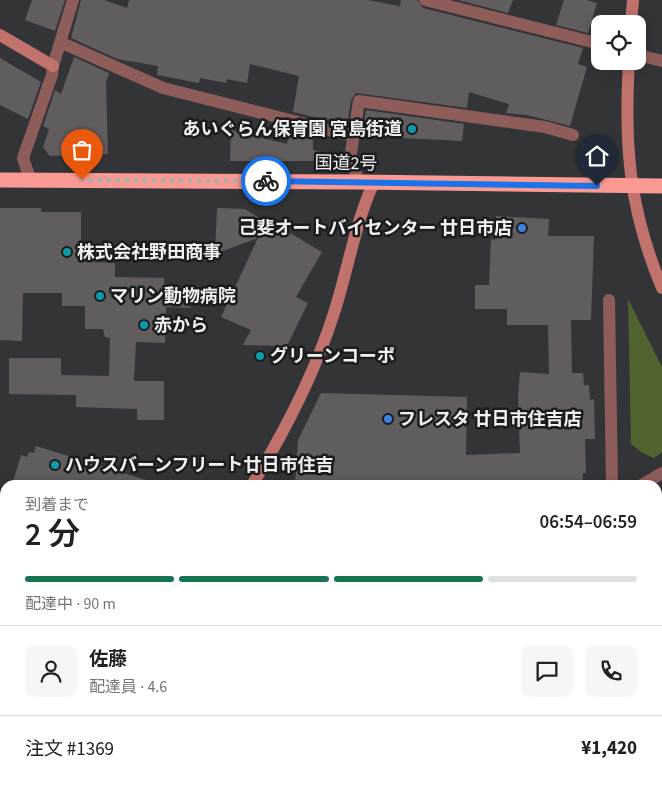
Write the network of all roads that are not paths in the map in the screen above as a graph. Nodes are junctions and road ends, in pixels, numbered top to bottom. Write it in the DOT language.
graph roads {
  1 [pos="73,0"];
  2 [pos="425,0"];
  3 [pos="633,0"];
  4 [pos="632,15"];
  5 [pos="0,34"];
  6 [pos="591,42"];
  7 [pos="62,43"];
  8 [pos="646,57"];
  9 [pos="662,61"];
  10 [pos="53,66"];
  11 [pos="629,70"];
  12 [pos="574,135"];
  13 [pos="353,136"];
  14 [pos="30,179"];
  15 [pos="0,180"];
  16 [pos="358,182"];
  17 [pos="374,182"];
  18 [pos="631,186"];
  19 [pos="662,186"];
  20 [pos="662,288"];
  21 [pos="609,300"];
  22 [pos="662,473"];
  23 [pos="255,480"];
  24 [pos="612,480"];
  25 [pos="650,480"];
  1 -- 7 [label="street"];
  2 -- 6 [label="street"];
  3 -- 4 [label="street"];
  5 -- 10 [label="street"];
  7 -- 10 [label="street"];
  7 -- 13 [label="street"];
  8 -- 9 [label="street"];
  10 -- 14 [label="street"];
  11 -- 18 [label="street"];
  12 -- 13 [label="street"];
  13 -- 16 [label="street"];
  14 -- 15 [label="highway, 国道2号"];
  14 -- 16 [label="highway, 国道2号"];
  16 -- 17 [label="highway, 国道2号"];
  17 -- 18 [label="highway, 国道2号"];
  17 -- 23 [label="street"];
  18 -- 19 [label="highway, 国道2号"];
  18 -- 20 [label="street"];
  21 -- 24 [label="street"];
  22 -- 25 [label="street"];
}
